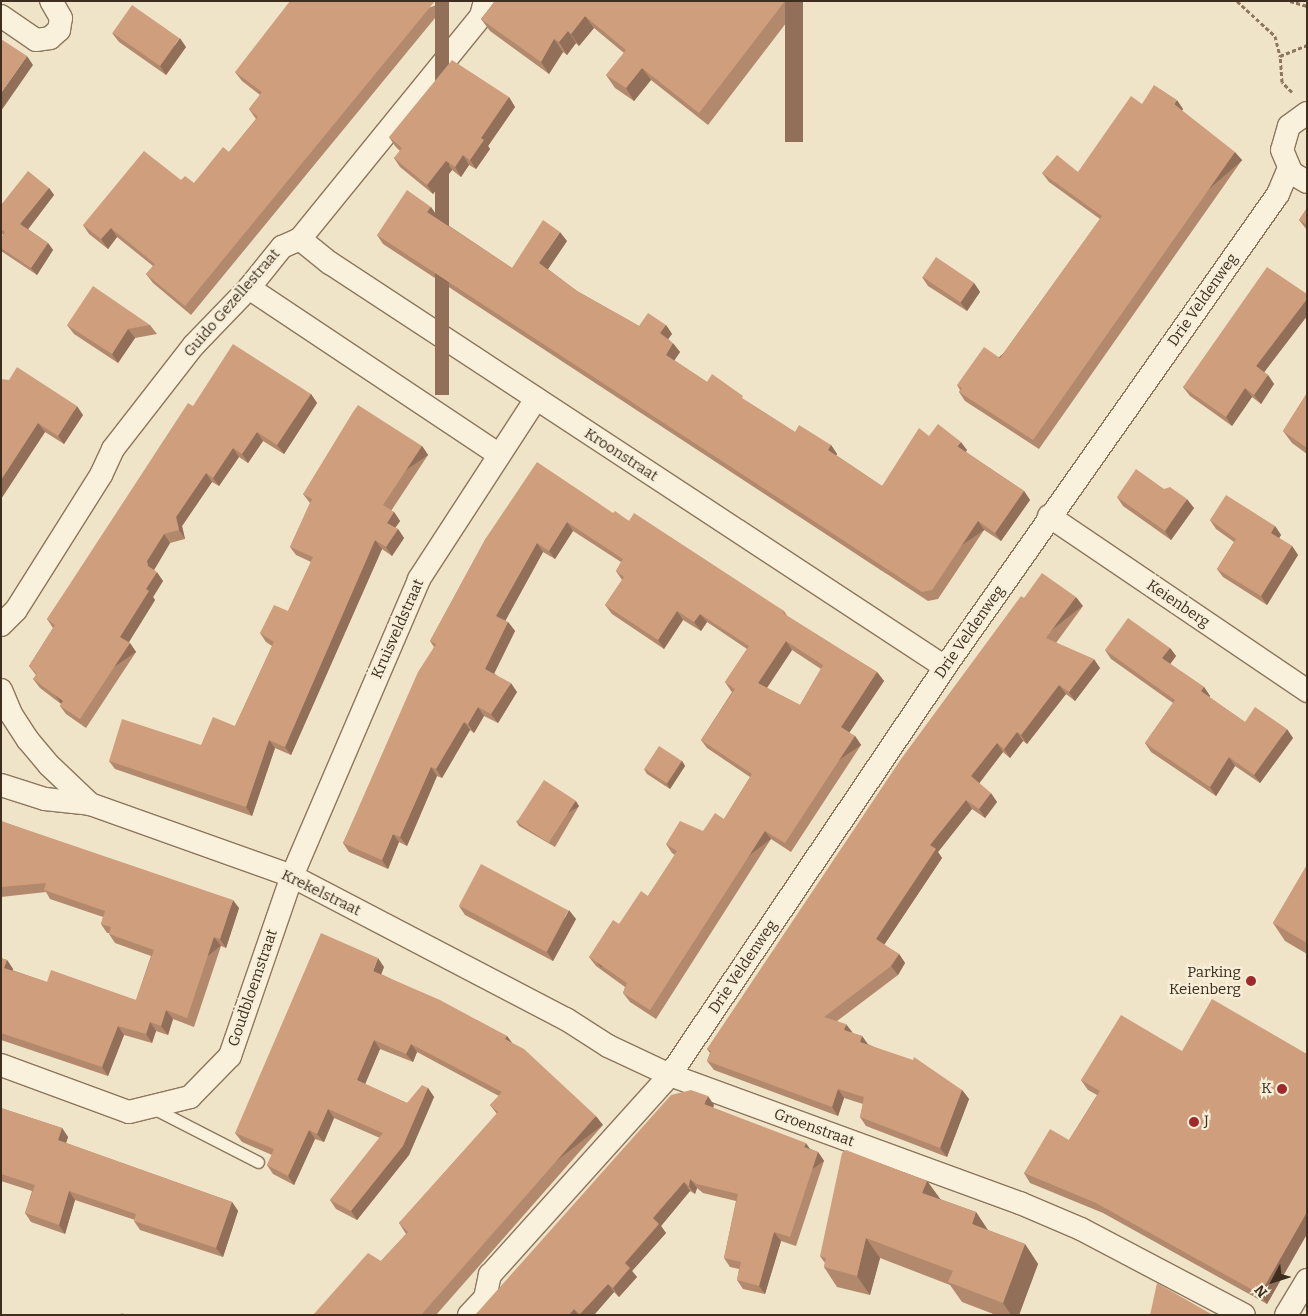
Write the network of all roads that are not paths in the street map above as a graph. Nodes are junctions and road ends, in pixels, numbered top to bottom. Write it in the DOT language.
graph roads {
  1 [pos="51,1"];
  2 [pos="485,1"];
  3 [pos="1,16"];
  4 [pos="1301,104"];
  5 [pos="1299,177"];
  6 [pos="300,239"];
  7 [pos="249,288"];
  8 [pos="536,399"];
  9 [pos="499,454"];
  10 [pos="1050,516"];
  11 [pos="1,625"];
  12 [pos="945,667"];
  13 [pos="1,690"];
  14 [pos="1307,691"];
  15 [pos="1,785"];
  16 [pos="90,804"];
  17 [pos="292,876"];
  18 [pos="1,1065"];
  19 [pos="670,1075"];
  20 [pos="150,1107"];
  21 [pos="258,1162"];
  22 [pos="1307,1280"];
  23 [pos="469,1315"];
  24 [pos="1244,1315"];
  25 [pos="1286,1315"];
  1 -- 3 [label="street"];
  2 -- 6 [label="street, Guido Gezellestraat"];
  4 -- 5 [label="street, Drie Veldenweg"];
  5 -- 10 [label="street, Drie Veldenweg"];
  6 -- 7 [label="street, Guido Gezellestraat"];
  6 -- 8 [label="street, Kroonstraat"];
  7 -- 9 [label="street"];
  7 -- 11 [label="street, Guido Gezellestraat"];
  8 -- 9 [label="street, Kruisveldstraat"];
  8 -- 12 [label="street, Kroonstraat"];
  9 -- 17 [label="street, Kruisveldstraat"];
  10 -- 12 [label="street, Drie Veldenweg"];
  10 -- 14 [label="street, Keienberg"];
  12 -- 19 [label="street, Drie Veldenweg"];
  13 -- 16 [label="street, Krekelstraat"];
  15 -- 16 [label="street"];
  16 -- 17 [label="street, Krekelstraat"];
  17 -- 19 [label="street, Krekelstraat"];
  17 -- 20 [label="street, Goudbloemstraat"];
  18 -- 20 [label="street, Goudbloemstraat"];
  19 -- 23 [label="street"];
  19 -- 24 [label="street, Groenstraat"];
  20 -- 21 [label="lane"];
  22 -- 25 [label="street"];
}
